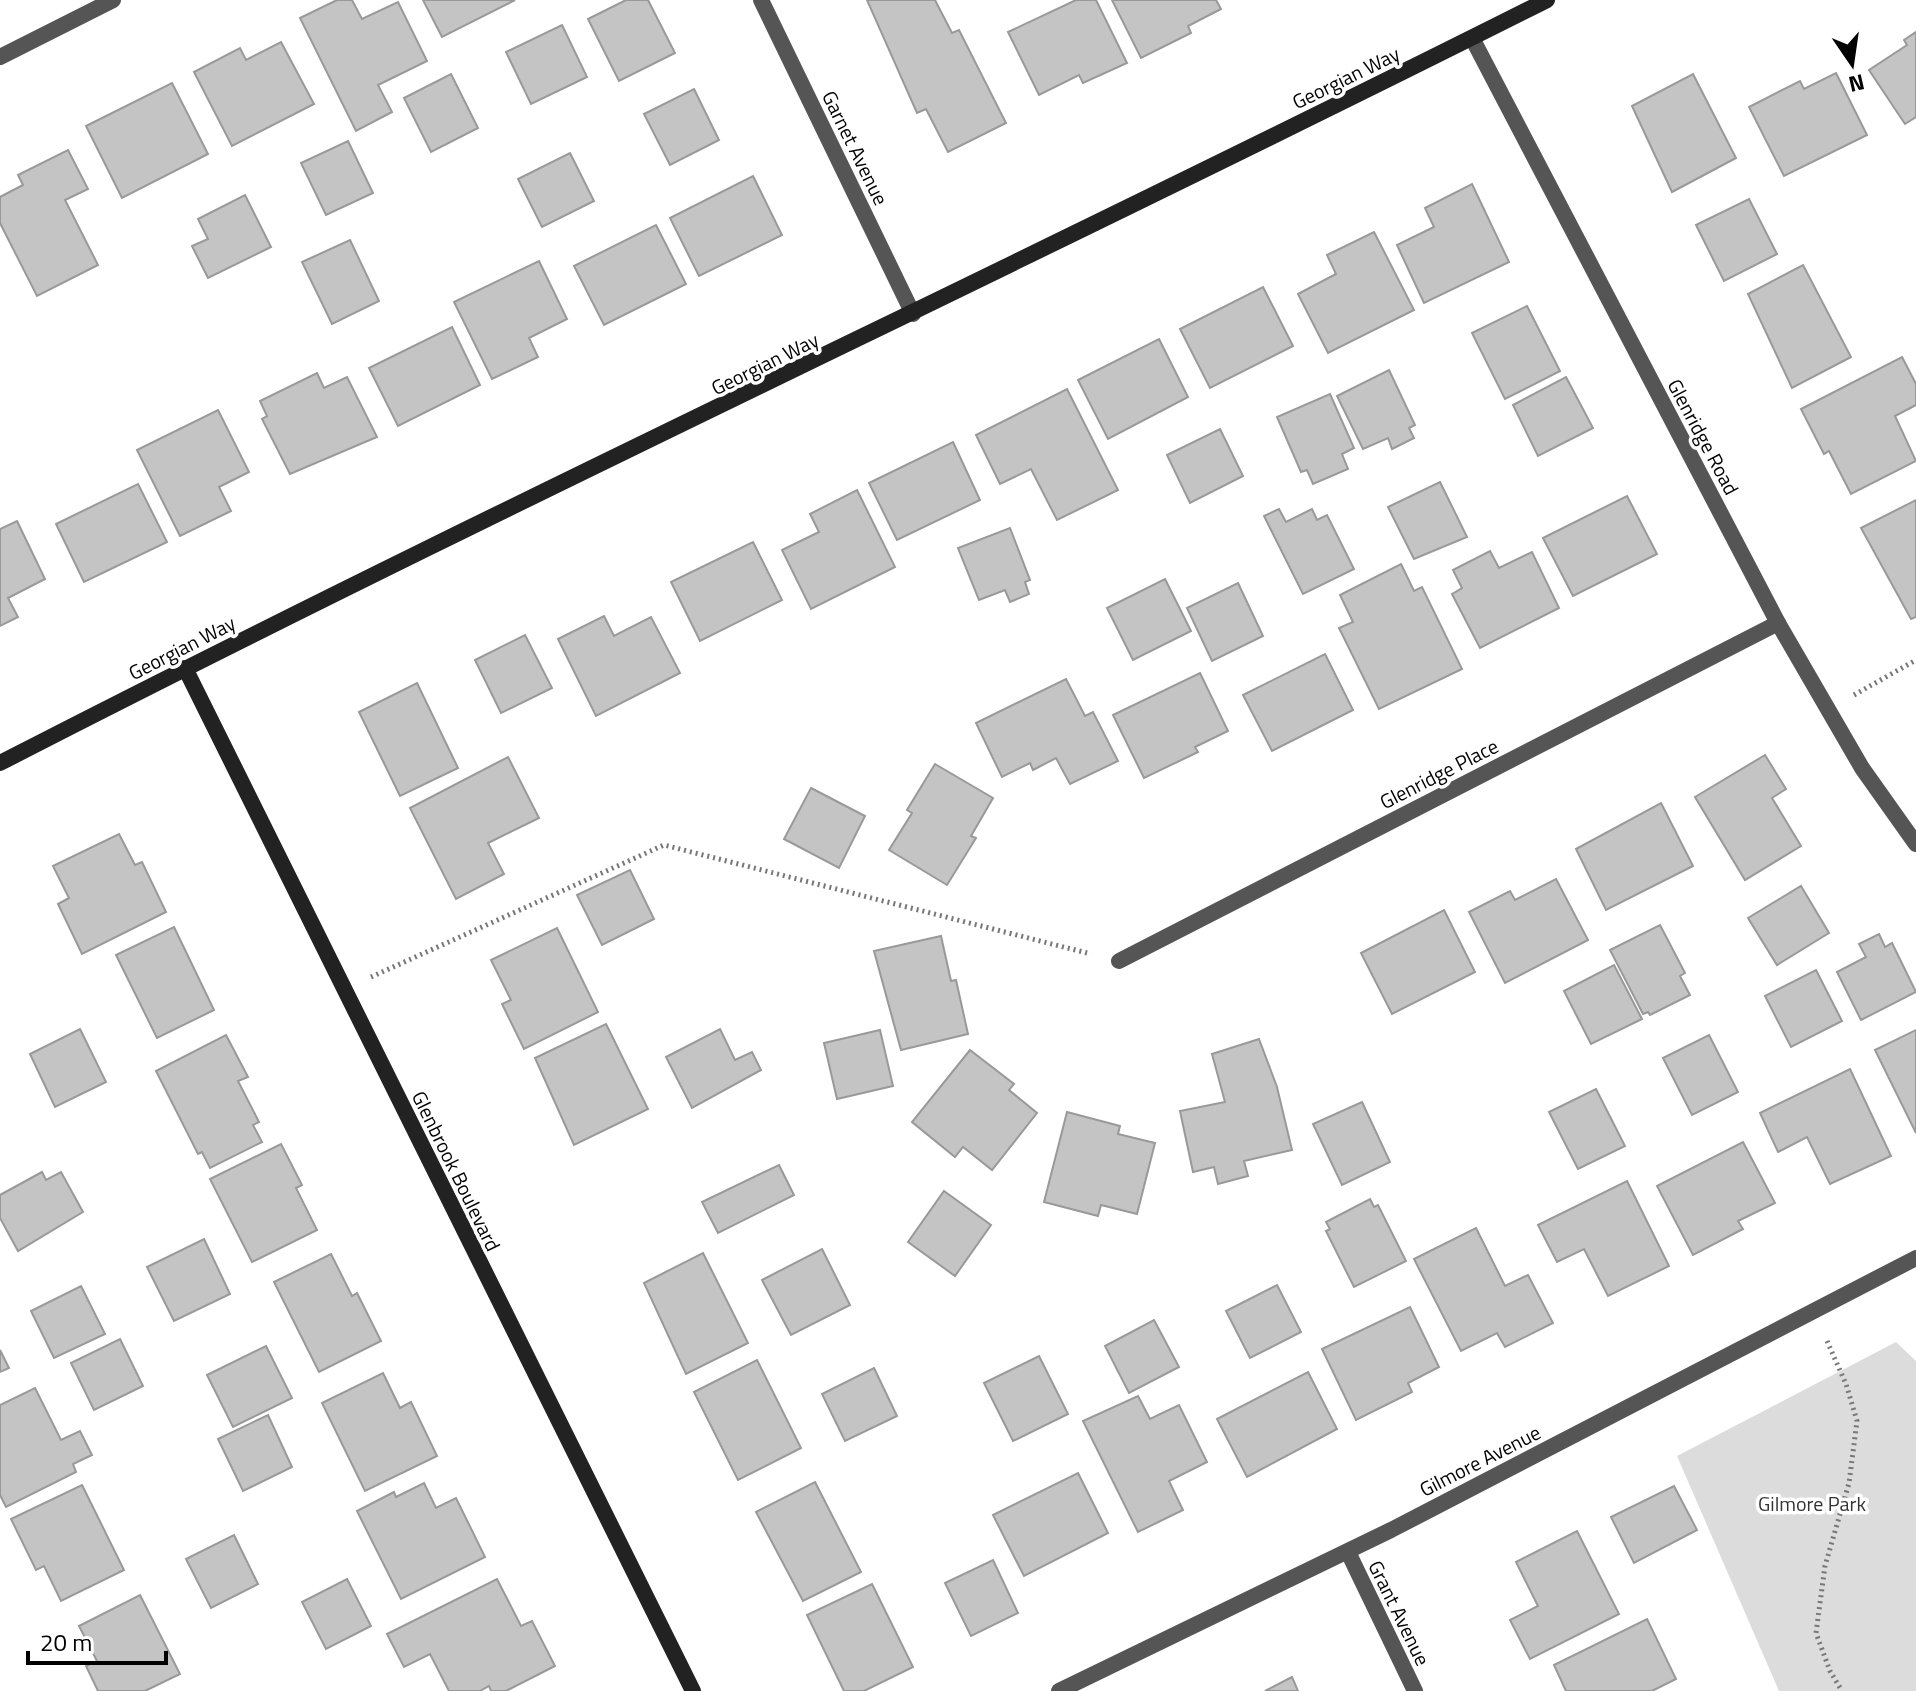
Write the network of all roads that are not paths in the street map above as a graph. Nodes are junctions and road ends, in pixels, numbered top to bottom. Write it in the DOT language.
graph roads {
  1 [pos="113,0"];
  2 [pos="761,0"];
  3 [pos="1547,0"];
  4 [pos="1472,38"];
  5 [pos="0,57"];
  6 [pos="913,314"];
  7 [pos="1778,623"];
  8 [pos="185,668"];
  9 [pos="0,763"];
  10 [pos="1916,844"];
  11 [pos="1119,961"];
  12 [pos="1916,1258"];
  13 [pos="1348,1552"];
  14 [pos="693,1691"];
  15 [pos="1059,1691"];
  16 [pos="1415,1691"];
  1 -- 5 [label="street"];
  2 -- 6 [label="street, Garnet Avenue"];
  3 -- 4 [label="street, Georgian Way"];
  4 -- 6 [label="street, Georgian Way"];
  4 -- 7 [label="street, Glenridge Road"];
  6 -- 8 [label="street, Georgian Way"];
  7 -- 10 [label="street, Glenridge Road"];
  7 -- 11 [label="street, Glenridge Place"];
  8 -- 9 [label="street, Georgian Way"];
  8 -- 14 [label="street, Glenbrook Boulevard"];
  12 -- 13 [label="street, Gilmore Avenue"];
  13 -- 15 [label="street, Gilmore Avenue"];
  13 -- 16 [label="street, Grant Avenue"];
}
